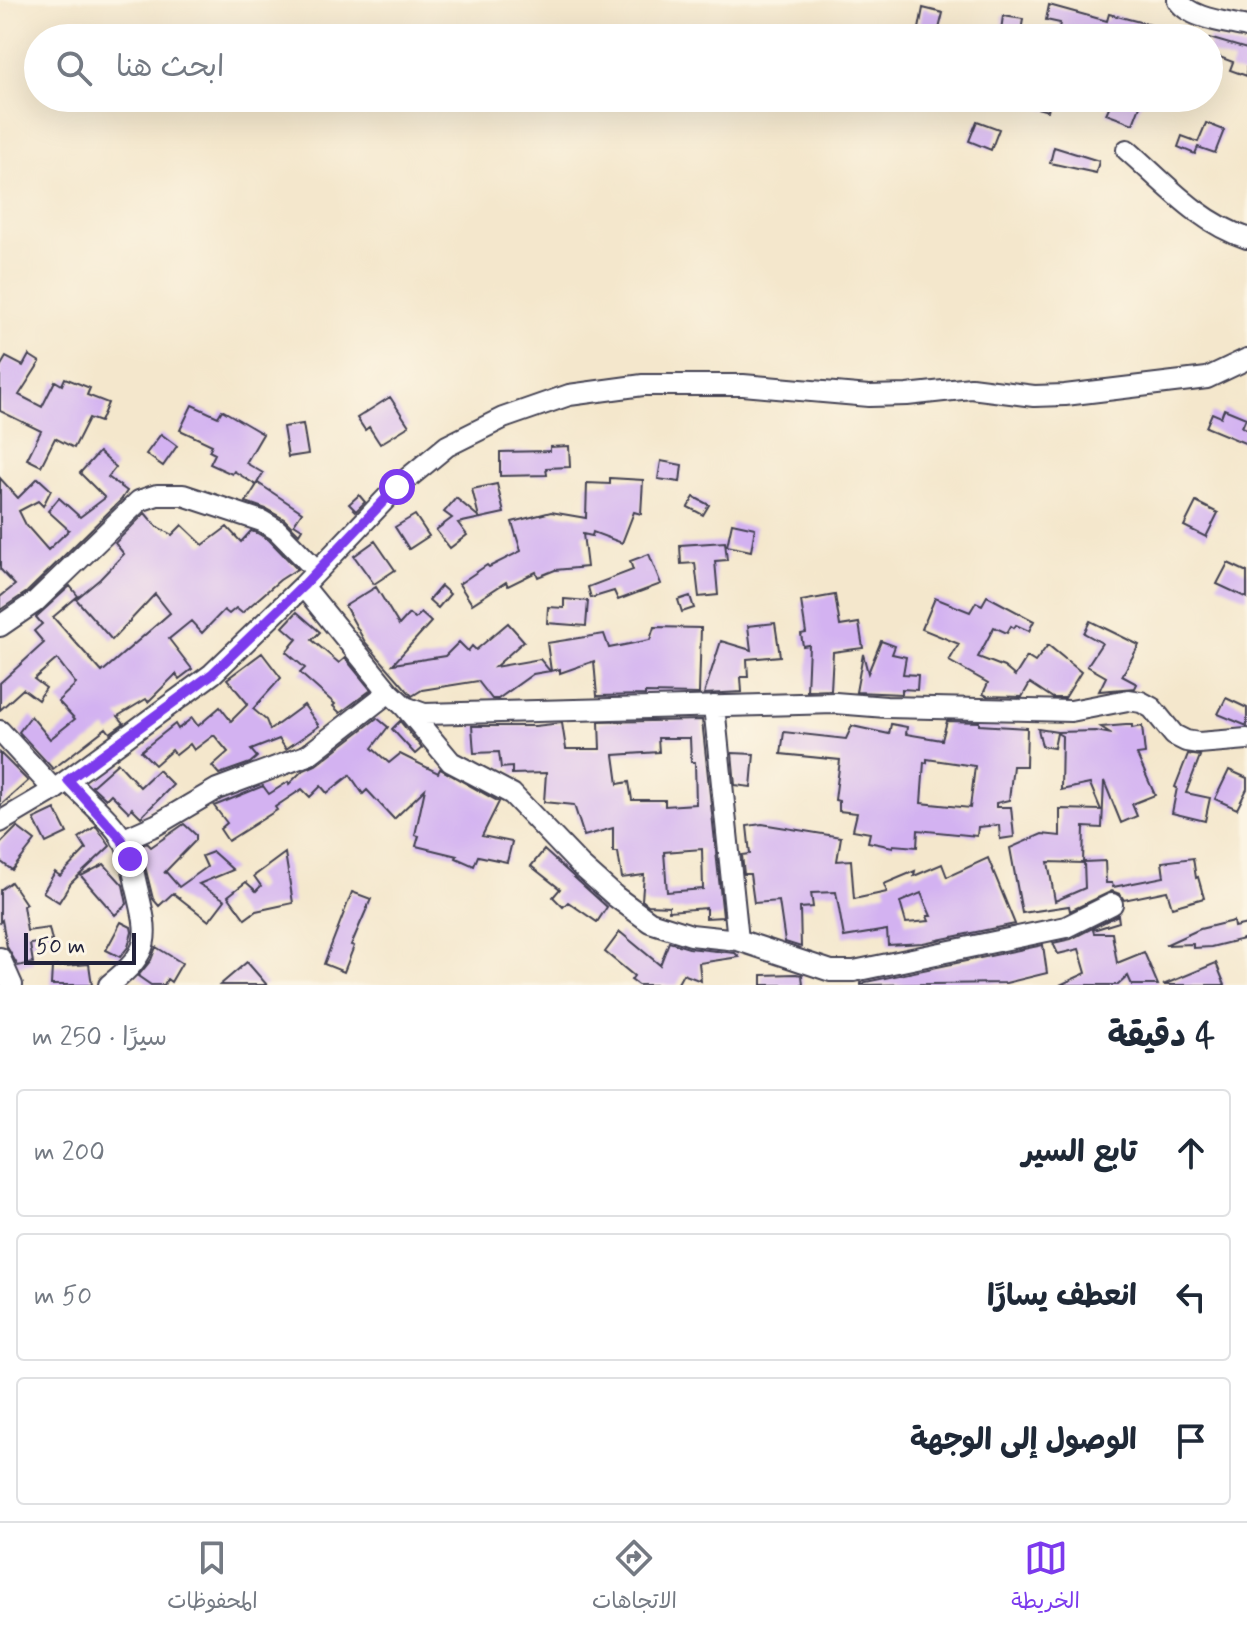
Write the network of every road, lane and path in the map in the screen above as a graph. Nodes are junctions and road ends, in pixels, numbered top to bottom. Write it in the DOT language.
graph roads {
  1 [pos="1178,0"];
  2 [pos="1247,27"];
  3 [pos="1127,150"];
  4 [pos="1247,238"];
  5 [pos="1247,359"];
  6 [pos="317,571"];
  7 [pos="303,586"];
  8 [pos="0,626"];
  9 [pos="389,692"];
  10 [pos="714,706"];
  11 [pos="405,707"];
  12 [pos="0,731"];
  13 [pos="1247,739"];
  14 [pos="61,785"];
  15 [pos="0,822"];
  16 [pos="122,840"];
  17 [pos="1112,904"];
  18 [pos="738,940"];
  19 [pos="0,958"];
  20 [pos="12,985"];
  21 [pos="109,985"];
  1 -- 2 [label="street"];
  3 -- 4 [label="street"];
  5 -- 6 [label="street"];
  6 -- 7 [label="street"];
  6 -- 8 [label="street"];
  7 -- 9 [label="street"];
  7 -- 14 [label="street"];
  9 -- 11 [label="street"];
  9 -- 16 [label="street"];
  10 -- 11 [label="street"];
  10 -- 13 [label="street"];
  10 -- 18 [label="street"];
  11 -- 18 [label="street"];
  12 -- 14 [label="street"];
  14 -- 15 [label="street"];
  14 -- 16 [label="street"];
  16 -- 21 [label="street"];
  17 -- 18 [label="street"];
  19 -- 20 [label="street"];
}
